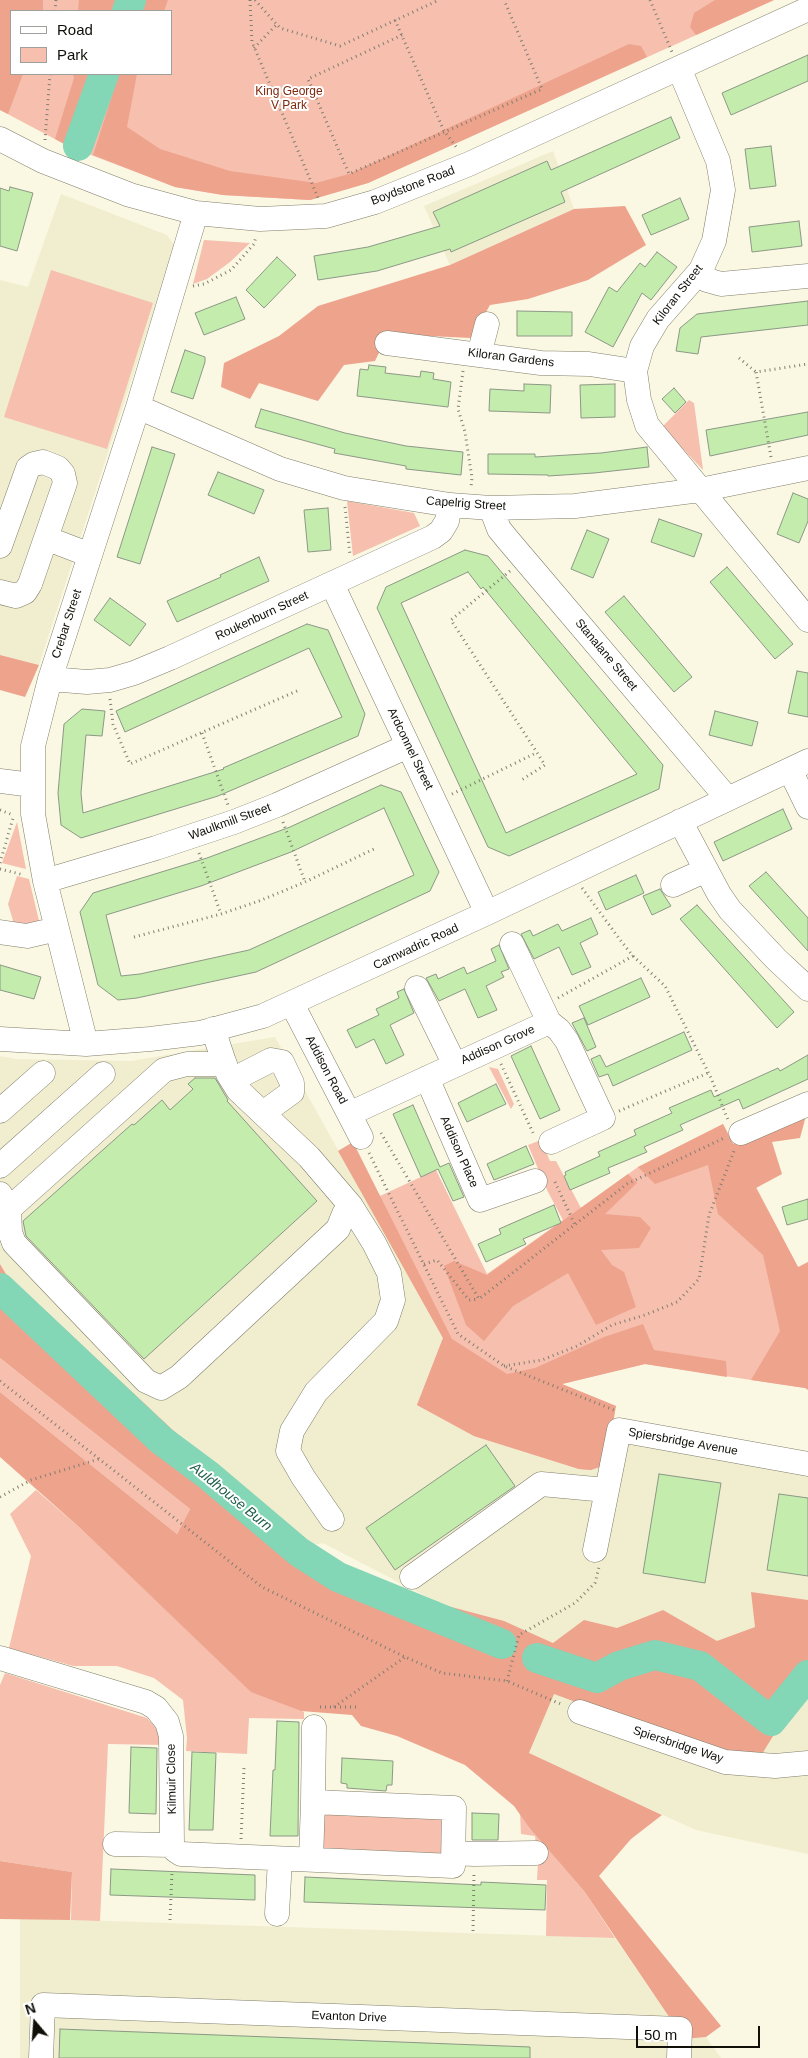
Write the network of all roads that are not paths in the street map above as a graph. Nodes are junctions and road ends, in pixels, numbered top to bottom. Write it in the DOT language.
graph roads {
  1 [pos="808,9"];
  2 [pos="679,68"];
  3 [pos="0,139"];
  4 [pos="196,213"];
  5 [pos="701,270"];
  6 [pos="808,276"];
  7 [pos="487,324"];
  8 [pos="387,343"];
  9 [pos="472,354"];
  10 [pos="635,372"];
  11 [pos="138,407"];
  12 [pos="808,468"];
  13 [pos="700,490"];
  14 [pos="470,506"];
  15 [pos="47,537"];
  16 [pos="0,546"];
  17 [pos="90,555"];
  18 [pos="342,579"];
  19 [pos="0,592"];
  20 [pos="808,620"];
  21 [pos="50,679"];
  22 [pos="408,746"];
  23 [pos="799,766"];
  24 [pos="0,781"];
  25 [pos="32,785"];
  26 [pos="727,798"];
  27 [pos="808,807"];
  28 [pos="680,821"];
  29 [pos="706,870"];
  30 [pos="45,881"];
  31 [pos="673,885"];
  32 [pos="488,914"];
  33 [pos="57,929"];
  34 [pos="0,932"];
  35 [pos="512,944"];
  36 [pos="418,988"];
  37 [pos="808,989"];
  38 [pos="292,1004"];
  39 [pos="545,1014"];
  40 [pos="213,1029"];
  41 [pos="0,1039"];
  42 [pos="86,1044"];
  43 [pos="455,1065"];
  44 [pos="228,1072"];
  45 [pos="43,1073"];
  46 [pos="103,1074"];
  47 [pos="426,1078"];
  48 [pos="808,1104"];
  49 [pos="0,1111"];
  50 [pos="59,1113"];
  51 [pos="263,1113"];
  52 [pos="349,1114"];
  53 [pos="741,1133"];
  54 [pos="360,1137"];
  55 [pos="84,1142"];
  56 [pos="551,1142"];
  57 [pos="0,1166"];
  58 [pos="535,1181"];
  59 [pos="4,1202"];
  60 [pos="351,1206"];
  61 [pos="808,1464"];
  62 [pos="606,1490"];
  63 [pos="332,1519"];
  64 [pos="595,1550"];
  65 [pos="412,1577"];
  66 [pos="0,1658"];
  67 [pos="580,1712"];
  68 [pos="314,1727"];
  69 [pos="808,1763"];
  70 [pos="313,1802"];
  71 [pos="115,1844"];
  72 [pos="175,1848"];
  73 [pos="536,1853"];
  74 [pos="464,1854"];
  75 [pos="280,1859"];
  76 [pos="311,1860"];
  77 [pos="277,1914"];
  78 [pos="41,2058"];
  79 [pos="679,2058"];
  1 -- 2 [label="street, Boydstone Road"];
  2 -- 4 [label="street, Boydstone Road"];
  2 -- 5 [label="street, Kiloran Street"];
  3 -- 4 [label="street, Boydstone Road"];
  4 -- 11 [label="street, Crebar Street"];
  5 -- 6 [label="street"];
  5 -- 10 [label="street, Kiloran Street"];
  7 -- 9 [label="street"];
  8 -- 9 [label="street, Kiloran Gardens"];
  9 -- 10 [label="street, Kiloran Gardens"];
  10 -- 13 [label="street, Kiloran Street"];
  11 -- 14 [label="street, Capelrig Street"];
  11 -- 17 [label="street, Crebar Street"];
  12 -- 13 [label="street, Capelrig Street"];
  13 -- 14 [label="street, Capelrig Street"];
  13 -- 20 [label="street, Kiloran Street"];
  14 -- 18 [label="street, Roukenburn Street"];
  14 -- 26 [label="street, Stanalane Street"];
  15 -- 16 [label="street"];
  15 -- 17 [label="street"];
  15 -- 19 [label="street"];
  17 -- 21 [label="street, Crebar Street"];
  18 -- 21 [label="street, Roukenburn Street"];
  18 -- 22 [label="street, Ardconnel Street"];
  21 -- 25 [label="street, Crebar Street"];
  22 -- 30 [label="street, Waulkmill Street"];
  22 -- 32 [label="street, Ardconnel Street"];
  23 -- 26 [label="street, Carnwadric Road"];
  23 -- 27 [label="street"];
  24 -- 25 [label="street"];
  25 -- 30 [label="street, Crebar Street"];
  26 -- 28 [label="street, Carnwadric Road"];
  28 -- 29 [label="street"];
  28 -- 32 [label="street, Carnwadric Road"];
  29 -- 31 [label="street"];
  29 -- 37 [label="street"];
  30 -- 33 [label="street, Crebar Street"];
  32 -- 38 [label="street, Carnwadric Road"];
  33 -- 34 [label="street"];
  33 -- 42 [label="street, Crebar Street"];
  35 -- 39 [label="street"];
  36 -- 43 [label="street"];
  38 -- 40 [label="street, Carnwadric Road"];
  38 -- 52 [label="street, Addison Road"];
  39 -- 43 [label="street, Addison Grove"];
  39 -- 56 [label="street, Addison Grove"];
  40 -- 42 [label="street, Carnwadric Road"];
  40 -- 44 [label="street"];
  41 -- 42 [label="street, Carnwadric Road"];
  43 -- 47 [label="street, Addison Grove"];
  44 -- 51 [label="street"];
  44 -- 51 [label="street"];
  44 -- 55 [label="street"];
  45 -- 49 [label="street"];
  46 -- 50 [label="street"];
  47 -- 52 [label="street, Addison Grove"];
  47 -- 58 [label="street, Addison Place"];
  48 -- 53 [label="street"];
  50 -- 55 [label="street"];
  50 -- 57 [label="street"];
  51 -- 60 [label="street"];
  52 -- 54 [label="street, Addison Road"];
  55 -- 59 [label="street"];
  59 -- 60 [label="street"];
  60 -- 63 [label="street"];
  61 -- 62 [label="street, Spiersbridge Avenue"];
  62 -- 64 [label="street, Spiersbridge Avenue"];
  62 -- 65 [label="street"];
  66 -- 72 [label="street, Kilmuir Close"];
  67 -- 69 [label="street, Spiersbridge Way"];
  68 -- 70 [label="street"];
  70 -- 74 [label="street"];
  70 -- 76 [label="street"];
  71 -- 72 [label="street"];
  72 -- 75 [label="street"];
  73 -- 74 [label="street"];
  74 -- 76 [label="street"];
  75 -- 76 [label="street"];
  75 -- 77 [label="street"];
  78 -- 79 [label="street, Evanton Drive"];
}
